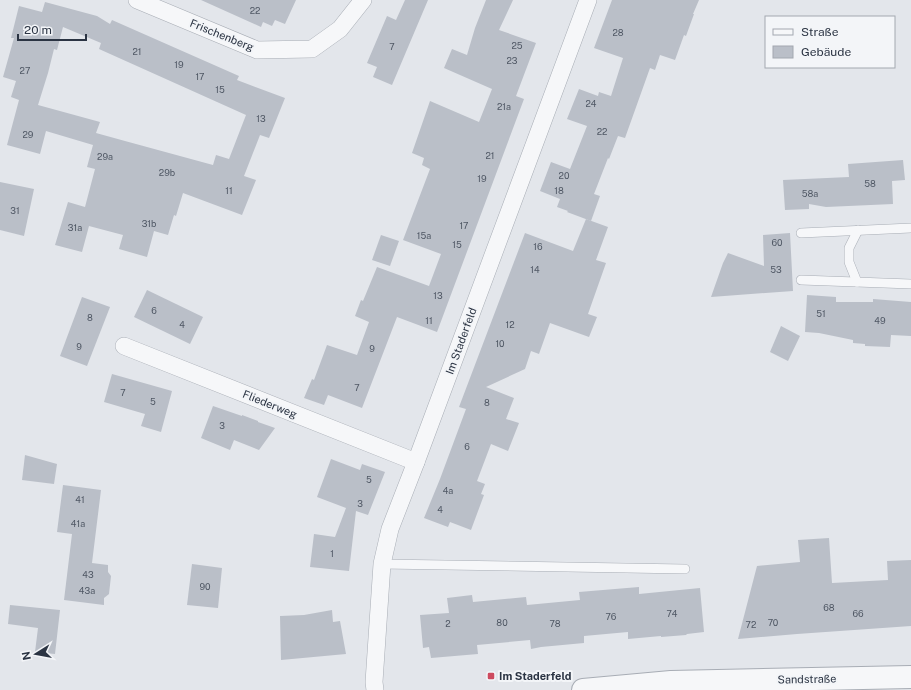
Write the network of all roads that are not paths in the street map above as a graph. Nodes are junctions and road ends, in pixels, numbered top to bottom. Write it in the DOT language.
graph roads {
  1 [pos="136,0"];
  2 [pos="363,0"];
  3 [pos="588,0"];
  4 [pos="911,228"];
  5 [pos="858,230"];
  6 [pos="801,233"];
  7 [pos="801,280"];
  8 [pos="857,282"];
  9 [pos="911,284"];
  10 [pos="124,346"];
  11 [pos="416,462"];
  12 [pos="382,564"];
  13 [pos="685,569"];
  14 [pos="911,677"];
  15 [pos="375,690"];
  16 [pos="583,690"];
  1 -- 2 [label="street, Frischenberg"];
  3 -- 11 [label="street, Im Staderfeld"];
  4 -- 5 [label="lane"];
  5 -- 6 [label="lane"];
  5 -- 8 [label="lane"];
  7 -- 8 [label="lane"];
  8 -- 9 [label="lane"];
  10 -- 11 [label="street, Fliederweg"];
  11 -- 12 [label="street, Im Staderfeld"];
  12 -- 13 [label="lane"];
  12 -- 15 [label="street, Im Staderfeld"];
  14 -- 16 [label="street, Sandstraße"];
}
